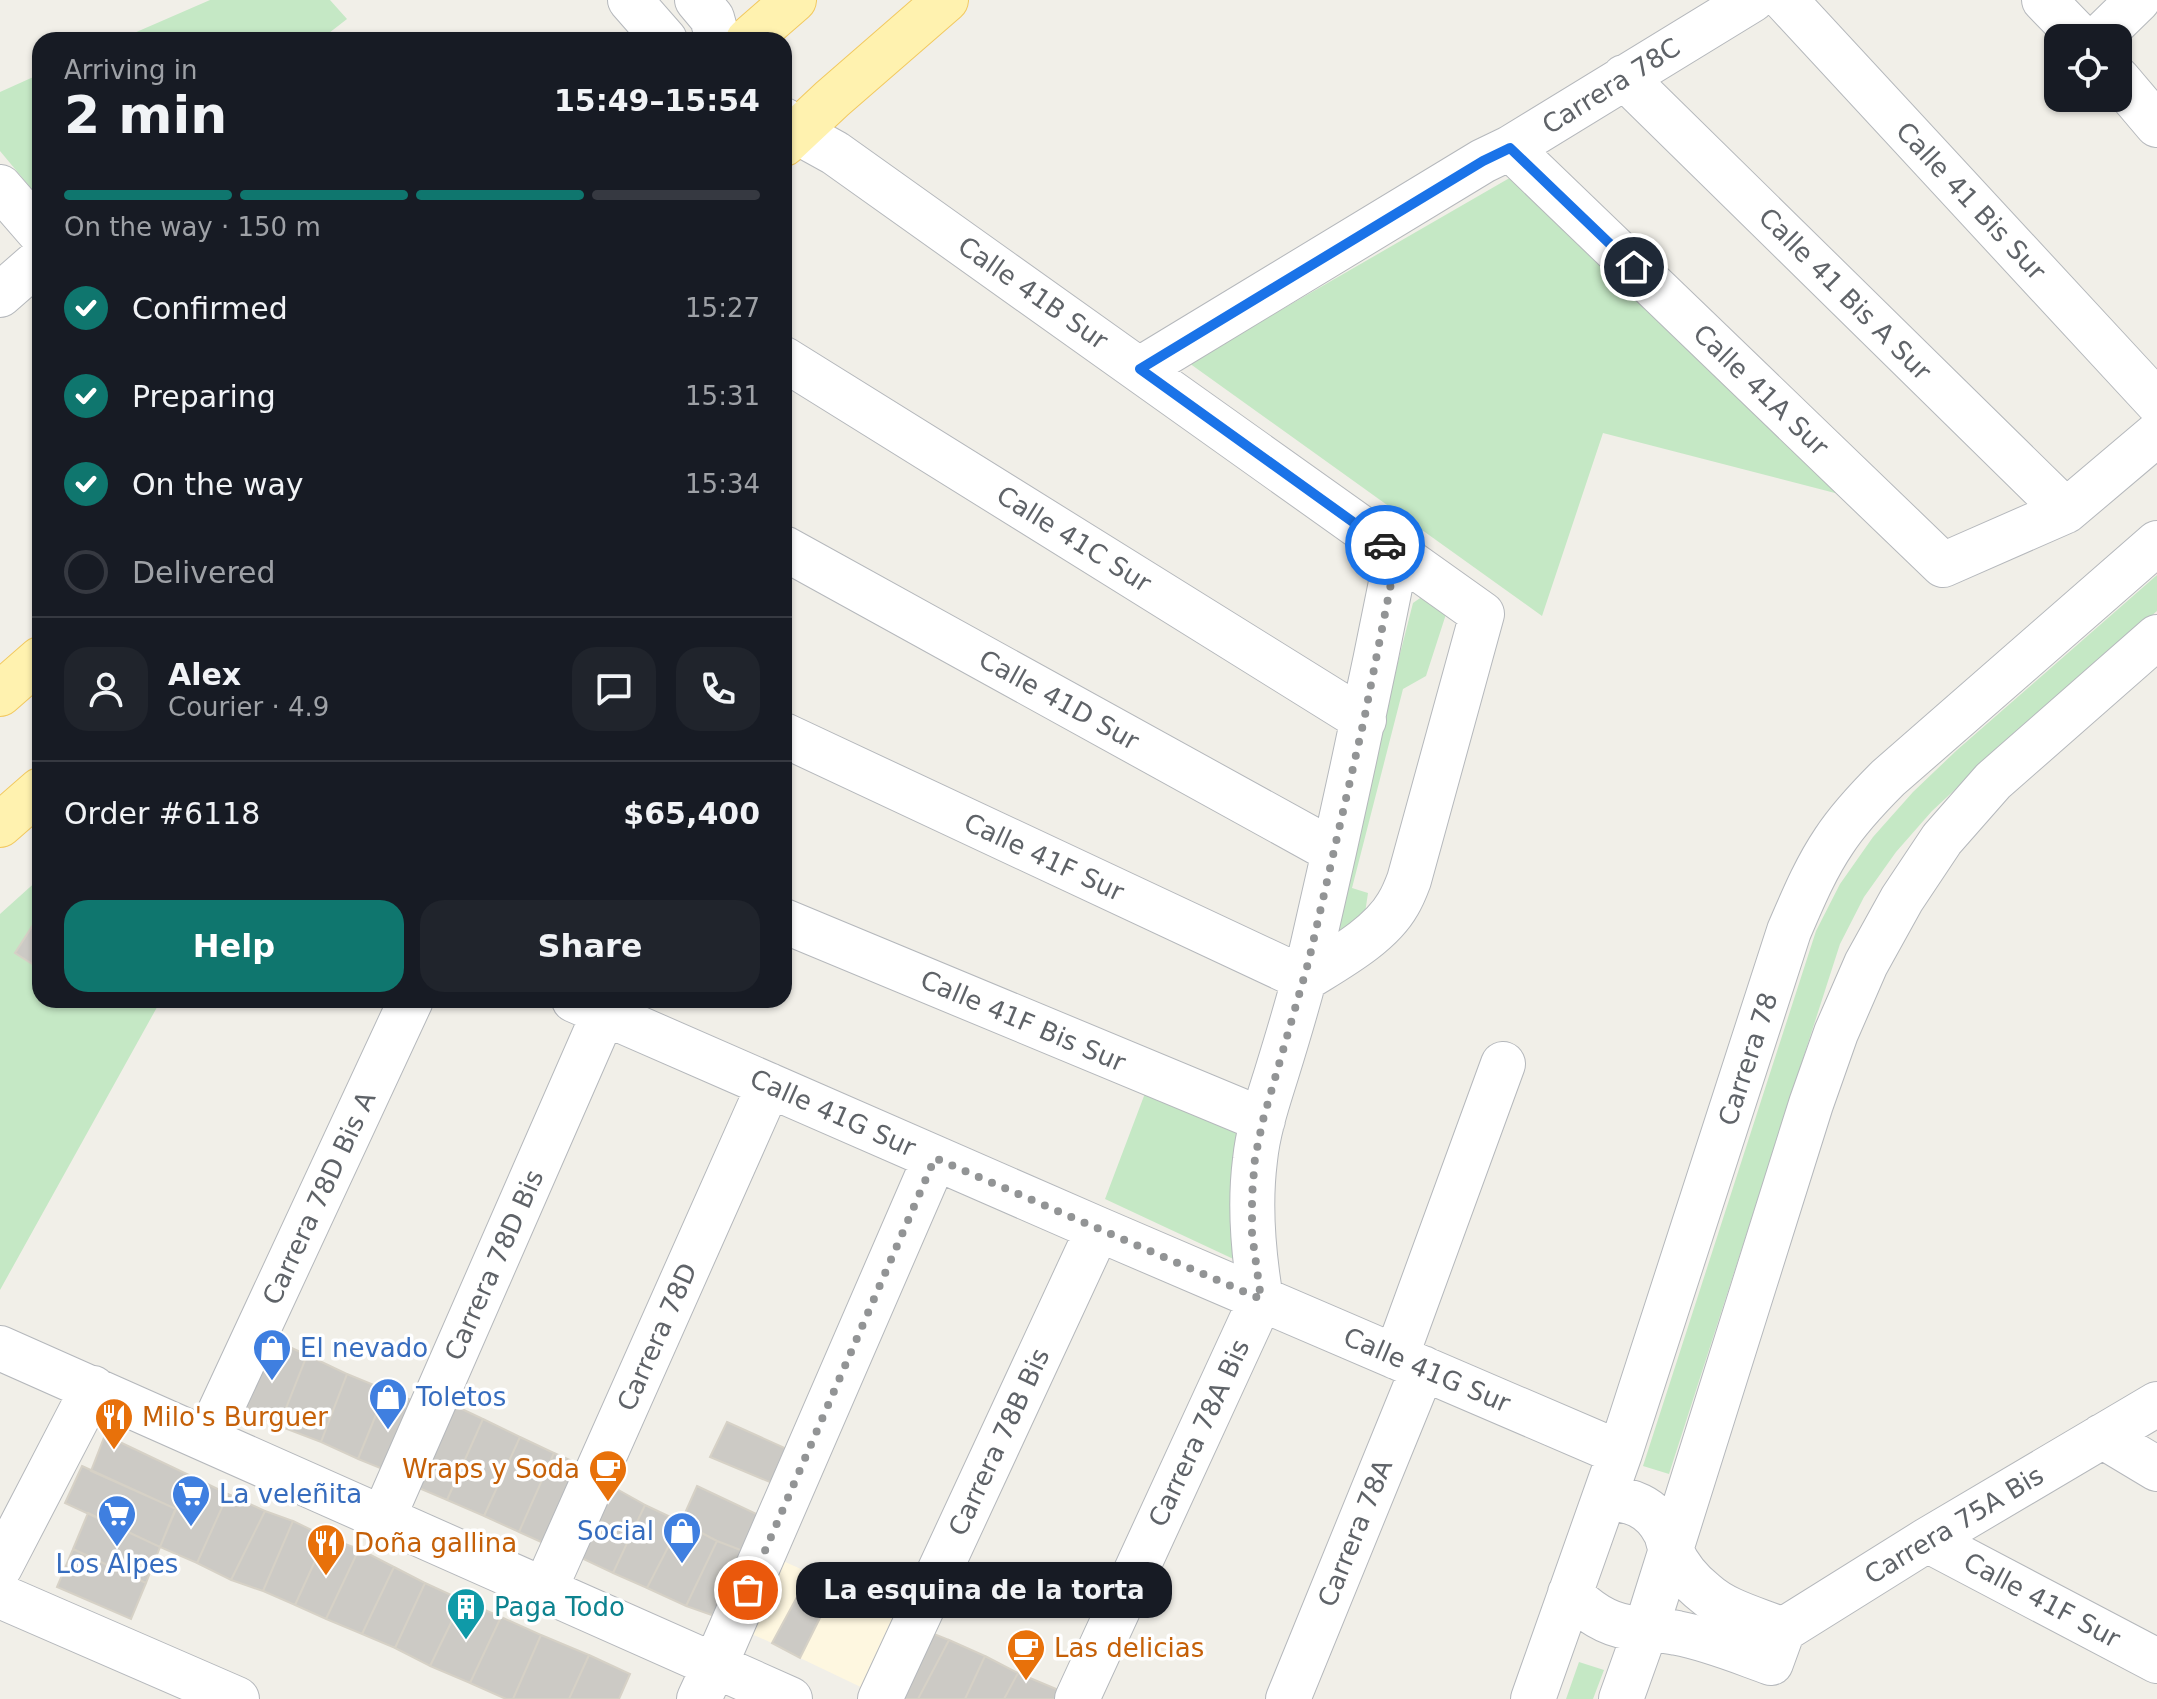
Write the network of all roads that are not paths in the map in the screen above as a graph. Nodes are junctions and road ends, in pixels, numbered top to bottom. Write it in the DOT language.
graph roads {
  1 [pos="630,0"];
  2 [pos="697,0"];
  3 [pos="794,0"];
  4 [pos="946,0"];
  5 [pos="1752,0"];
  6 [pos="1785,0"];
  7 [pos="2044,0"];
  8 [pos="2138,0"];
  9 [pos="2067,24"];
  10 [pos="2113,24"];
  11 [pos="658,32"];
  12 [pos="716,32"];
  13 [pos="757,32"];
  14 [pos="1624,77"];
  15 [pos="2132,96"];
  16 [pos="2157,125"];
  17 [pos="792,129"];
  18 [pos="792,134"];
  19 [pos="1510,148"];
  20 [pos="0,187"];
  21 [pos="32,224"];
  22 [pos="32,267"];
  23 [pos="0,295"];
  24 [pos="792,364"];
  25 [pos="1140,369"];
  26 [pos="2157,402"];
  27 [pos="2157,434"];
  28 [pos="2066,511"];
  29 [pos="2157,543"];
  30 [pos="792,552"];
  31 [pos="1397,553"];
  32 [pos="2157,637"];
  33 [pos="32,666"];
  34 [pos="0,694"];
  35 [pos="1364,720"];
  36 [pos="792,739"];
  37 [pos="32,797"];
  38 [pos="0,825"];
  39 [pos="1333,851"];
  40 [pos="792,924"];
  41 [pos="1305,979"];
  42 [pos="407,1008"];
  43 [pos="588,1008"];
  44 [pos="594,1008"];
  45 [pos="1503,1064"];
  46 [pos="769,1085"];
  47 [pos="1263,1120"];
  48 [pos="935,1158"];
  49 [pos="1098,1229"];
  50 [pos="1261,1299"];
  51 [pos="0,1348"];
  52 [pos="1410,1362"];
  53 [pos="93,1388"];
  54 [pos="2157,1404"];
  55 [pos="2102,1436"];
  56 [pos="206,1438"];
  57 [pos="1620,1453"];
  58 [pos="2157,1469"];
  59 [pos="1604,1498"];
  60 [pos="381,1517"];
  61 [pos="1927,1540"];
  62 [pos="1671,1550"];
  63 [pos="0,1567"];
  64 [pos="543,1589"];
  65 [pos="1570,1593"];
  66 [pos="0,1596"];
  67 [pos="1646,1629"];
  68 [pos="2157,1661"];
  69 [pos="1779,1664"];
  70 [pos="706,1682"];
  71 [pos="237,1699"];
  72 [pos="790,1699"];
  73 [pos="880,1699"];
  74 [pos="1077,1699"];
  75 [pos="1288,1699"];
  76 [pos="1533,1699"];
  77 [pos="1621,1699"];
  1 -- 11 [label="street"];
  2 -- 12 [label="street"];
  3 -- 13 [label="main road"];
  4 -- 17 [label="main road"];
  5 -- 14 [label="street, Carrera 78C"];
  6 -- 26 [label="street, Calle 41 Bis Sur"];
  7 -- 9 [label="street"];
  8 -- 10 [label="street"];
  14 -- 19 [label="street, Carrera 78C"];
  14 -- 28 [label="street, Calle 41 Bis A Sur"];
  15 -- 16 [label="street"];
  18 -- 25 [label="street, Calle 41B Sur"];
  19 -- 25 [label="street, Carrera 78C"];
  19 -- 28 [label="street, Calle 41A Sur"];
  20 -- 21 [label="street"];
  22 -- 23 [label="street"];
  24 -- 35 [label="street, Calle 41C Sur"];
  25 -- 31 [label="street, Calle 41B Sur"];
  27 -- 28 [label="street"];
  29 -- 57 [label="street, Carrera 78"];
  30 -- 39 [label="street, Calle 41D Sur"];
  31 -- 35 [label="street"];
  31 -- 41 [label="street, Calle 41B Sur"];
  32 -- 62 [label="street"];
  33 -- 34 [label="main road"];
  35 -- 39 [label="street"];
  36 -- 41 [label="street, Calle 41F Sur"];
  37 -- 38 [label="main road"];
  39 -- 41 [label="street"];
  40 -- 47 [label="street, Calle 41F Bis Sur"];
  41 -- 47 [label="street"];
  42 -- 56 [label="street, Carrera 78D Bis A"];
  43 -- 60 [label="street, Carrera 78D Bis"];
  44 -- 46 [label="street, Calle 41G Sur"];
  45 -- 52 [label="street, Carrera 78A"];
  46 -- 48 [label="street, Calle 41G Sur"];
  46 -- 64 [label="street, Carrera 78D"];
  47 -- 50 [label="street"];
  48 -- 49 [label="street, Calle 41G Sur"];
  48 -- 70 [label="street"];
  49 -- 50 [label="street, Calle 41G Sur"];
  49 -- 73 [label="street, Carrera 78B Bis"];
  50 -- 52 [label="street, Calle 41G Sur"];
  50 -- 74 [label="street, Carrera 78A Bis"];
  51 -- 53 [label="street"];
  52 -- 57 [label="street, Calle 41G Sur"];
  52 -- 75 [label="street, Carrera 78A"];
  53 -- 56 [label="street"];
  53 -- 63 [label="street"];
  54 -- 55 [label="street, Carrera 75A Bis"];
  55 -- 58 [label="street"];
  55 -- 61 [label="street, Carrera 75A Bis"];
  56 -- 60 [label="street"];
  57 -- 59 [label="street, Carrera 78"];
  59 -- 62 [label="street"];
  59 -- 65 [label="street, Carrera 78"];
  60 -- 64 [label="street"];
  61 -- 68 [label="street, Calle 41F Sur"];
  61 -- 69 [label="street, Carrera 75A Bis"];
  62 -- 67 [label="street"];
  62 -- 69 [label="street"];
  64 -- 70 [label="street"];
  65 -- 67 [label="street"];
  65 -- 76 [label="street, Carrera 78"];
  66 -- 71 [label="street"];
  67 -- 69 [label="street"];
  67 -- 77 [label="street"];
  70 -- 72 [label="street"];
}
